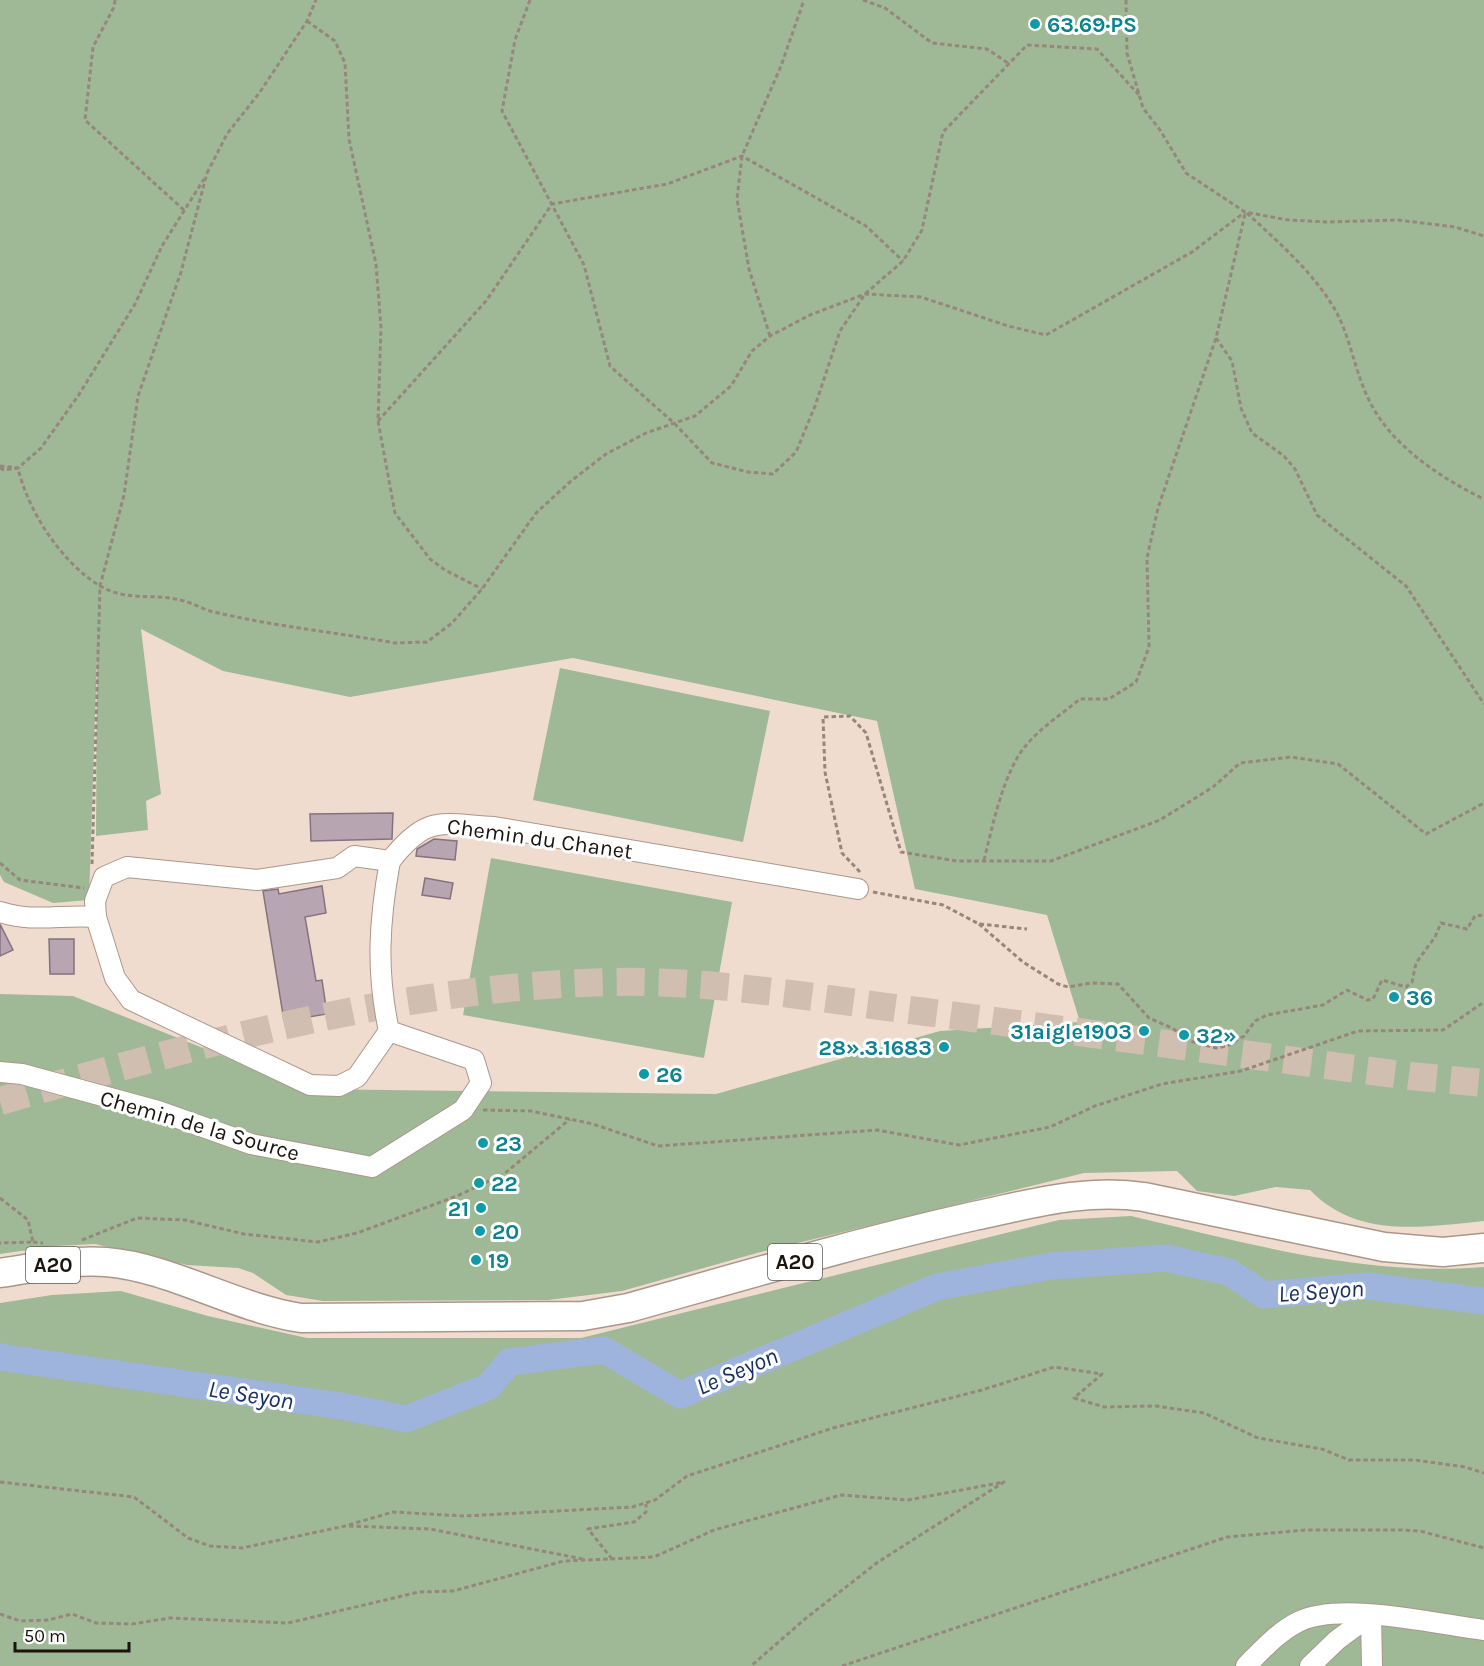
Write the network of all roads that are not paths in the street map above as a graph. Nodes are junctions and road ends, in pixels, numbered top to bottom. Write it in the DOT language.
graph roads {
  1 [pos="390,861"];
  2 [pos="858,889"];
  3 [pos="0,912"];
  4 [pos="96,917"];
  5 [pos="389,1031"];
  6 [pos="0,1072"];
  7 [pos="1484,1248"];
  8 [pos="0,1273"];
  9 [pos="1371,1615"];
  10 [pos="1484,1630"];
  11 [pos="1246,1666"];
  12 [pos="1310,1666"];
  13 [pos="1372,1666"];
  1 -- 2 [label="street, Chemin du Chanet"];
  1 -- 4 [label="street"];
  1 -- 5 [label="street"];
  3 -- 4 [label="street"];
  4 -- 5 [label="street"];
  5 -- 6 [label="street, Chemin de la Source"];
  7 -- 8 [label="highway, A20"];
  9 -- 10 [label="street"];
  9 -- 11 [label="street"];
  9 -- 12 [label="street"];
  9 -- 13 [label="street"];
}
